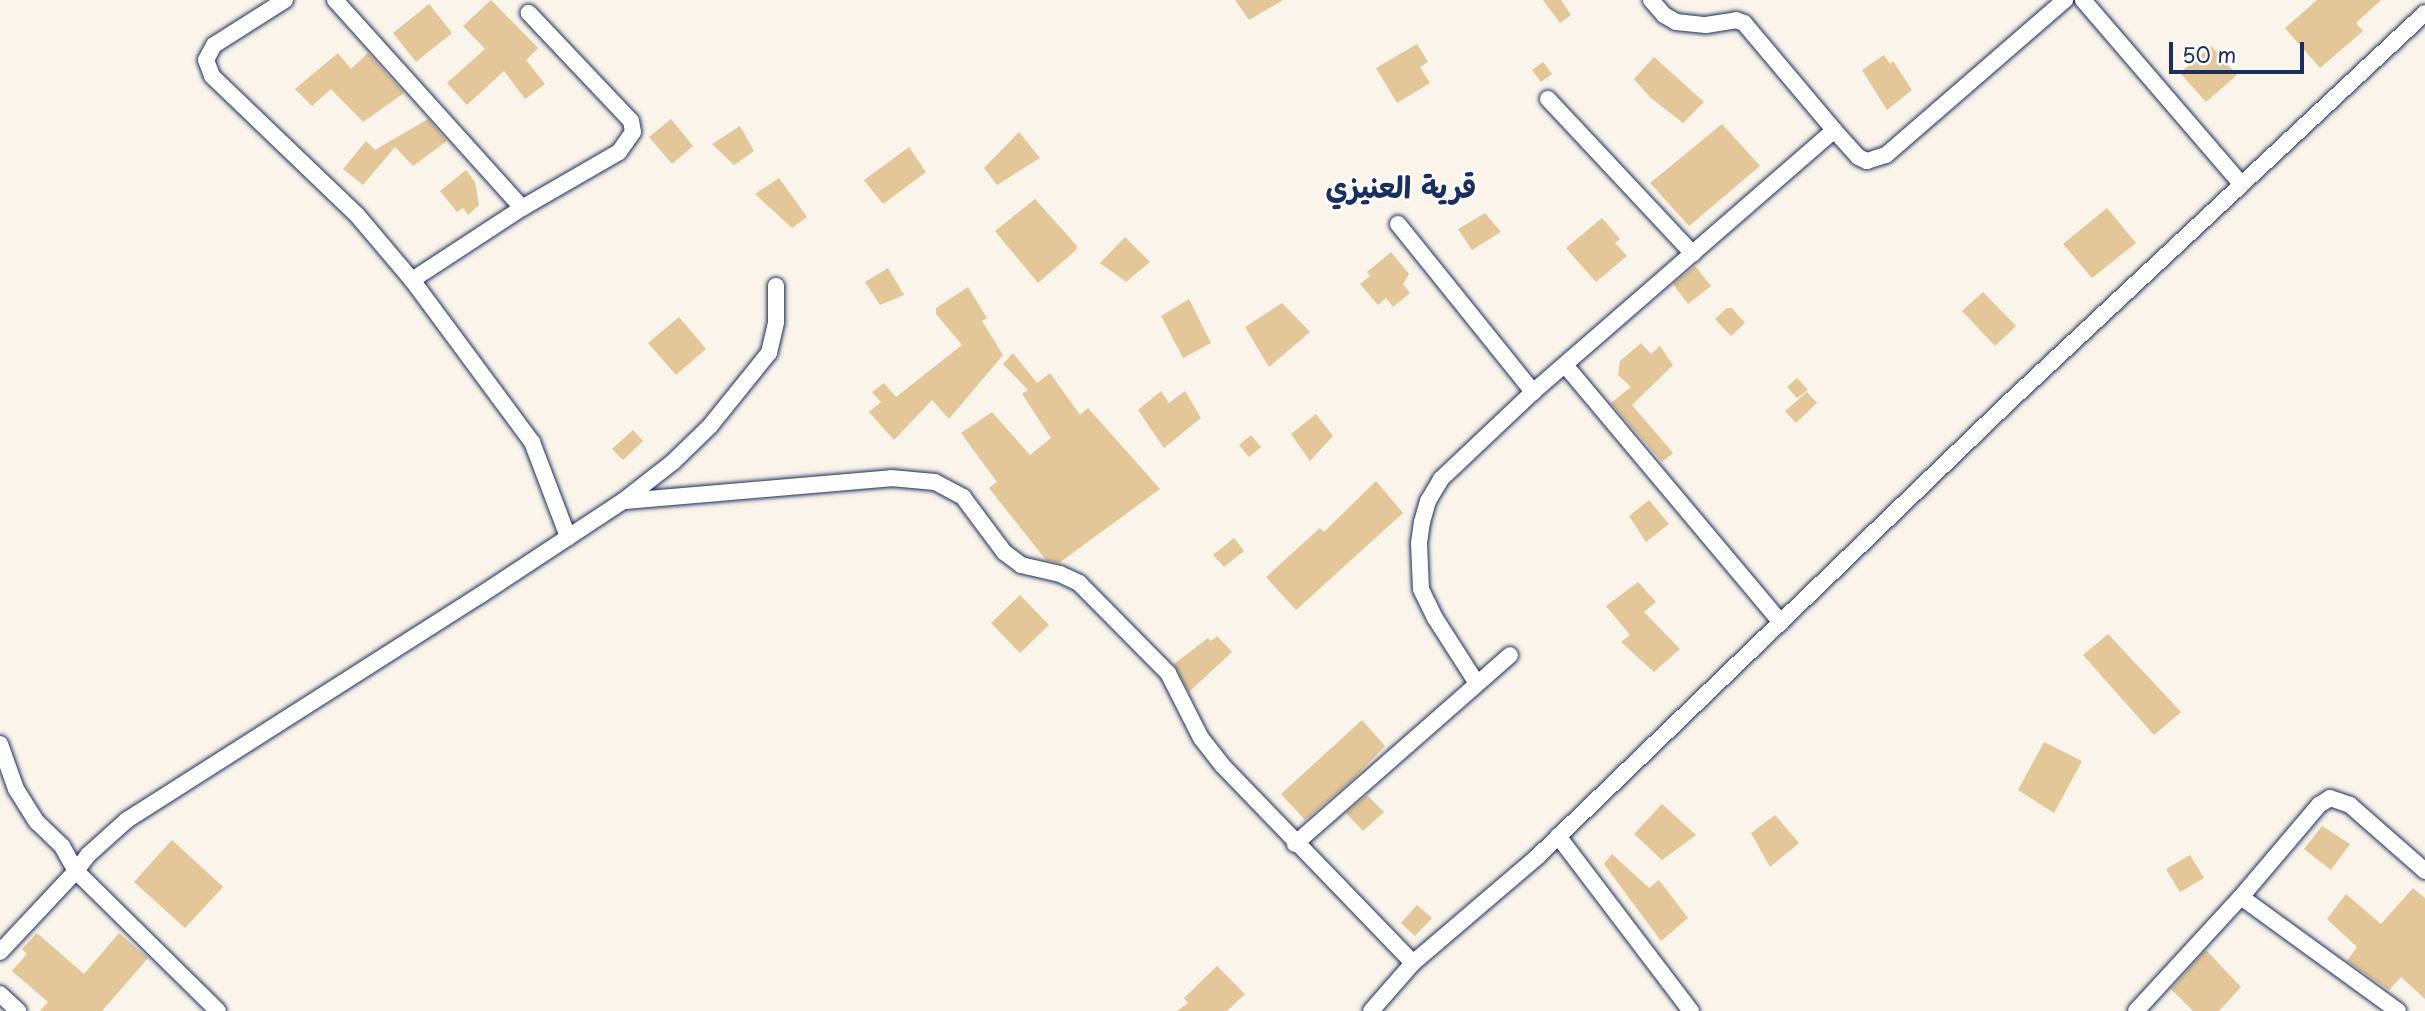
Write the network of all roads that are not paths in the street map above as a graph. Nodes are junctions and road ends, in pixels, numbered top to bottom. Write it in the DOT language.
graph roads {
  1 [pos="285,0"];
  2 [pos="335,0"];
  3 [pos="1651,0"];
  4 [pos="2064,0"];
  5 [pos="2083,0"];
  6 [pos="529,13"];
  7 [pos="2425,13"];
  8 [pos="1548,99"];
  9 [pos="1834,130"];
  10 [pos="2241,184"];
  11 [pos="522,208"];
  12 [pos="1398,224"];
  13 [pos="1693,254"];
  14 [pos="412,280"];
  15 [pos="776,286"];
  16 [pos="1565,365"];
  17 [pos="1533,392"];
  18 [pos="623,502"];
  19 [pos="568,537"];
  20 [pos="1781,622"];
  21 [pos="1510,655"];
  22 [pos="1476,682"];
  23 [pos="0,744"];
  24 [pos="1558,836"];
  25 [pos="1295,844"];
  26 [pos="76,871"];
  27 [pos="2425,871"];
  28 [pos="2241,897"];
  29 [pos="0,952"];
  30 [pos="1413,963"];
  31 [pos="0,994"];
  32 [pos="18,1011"];
  33 [pos="218,1011"];
  34 [pos="1371,1011"];
  35 [pos="1691,1011"];
  36 [pos="2136,1011"];
  37 [pos="2398,1011"];
  1 -- 14 [label="street"];
  2 -- 11 [label="street"];
  3 -- 9 [label="street"];
  4 -- 9 [label="street"];
  5 -- 10 [label="street"];
  6 -- 11 [label="street"];
  7 -- 10 [label="street"];
  8 -- 13 [label="street"];
  9 -- 13 [label="street"];
  10 -- 20 [label="street"];
  11 -- 14 [label="street"];
  12 -- 17 [label="street"];
  13 -- 16 [label="street"];
  14 -- 19 [label="street"];
  15 -- 18 [label="street"];
  16 -- 17 [label="street"];
  16 -- 20 [label="street"];
  17 -- 22 [label="street"];
  18 -- 19 [label="street"];
  18 -- 25 [label="street"];
  19 -- 26 [label="street"];
  20 -- 24 [label="street"];
  21 -- 22 [label="street"];
  22 -- 25 [label="street"];
  23 -- 26 [label="street"];
  24 -- 30 [label="street"];
  24 -- 35 [label="street"];
  25 -- 30 [label="street"];
  26 -- 29 [label="street"];
  26 -- 33 [label="street"];
  27 -- 28 [label="street"];
  28 -- 36 [label="street"];
  28 -- 37 [label="street"];
  30 -- 34 [label="street"];
  31 -- 32 [label="street"];
}
